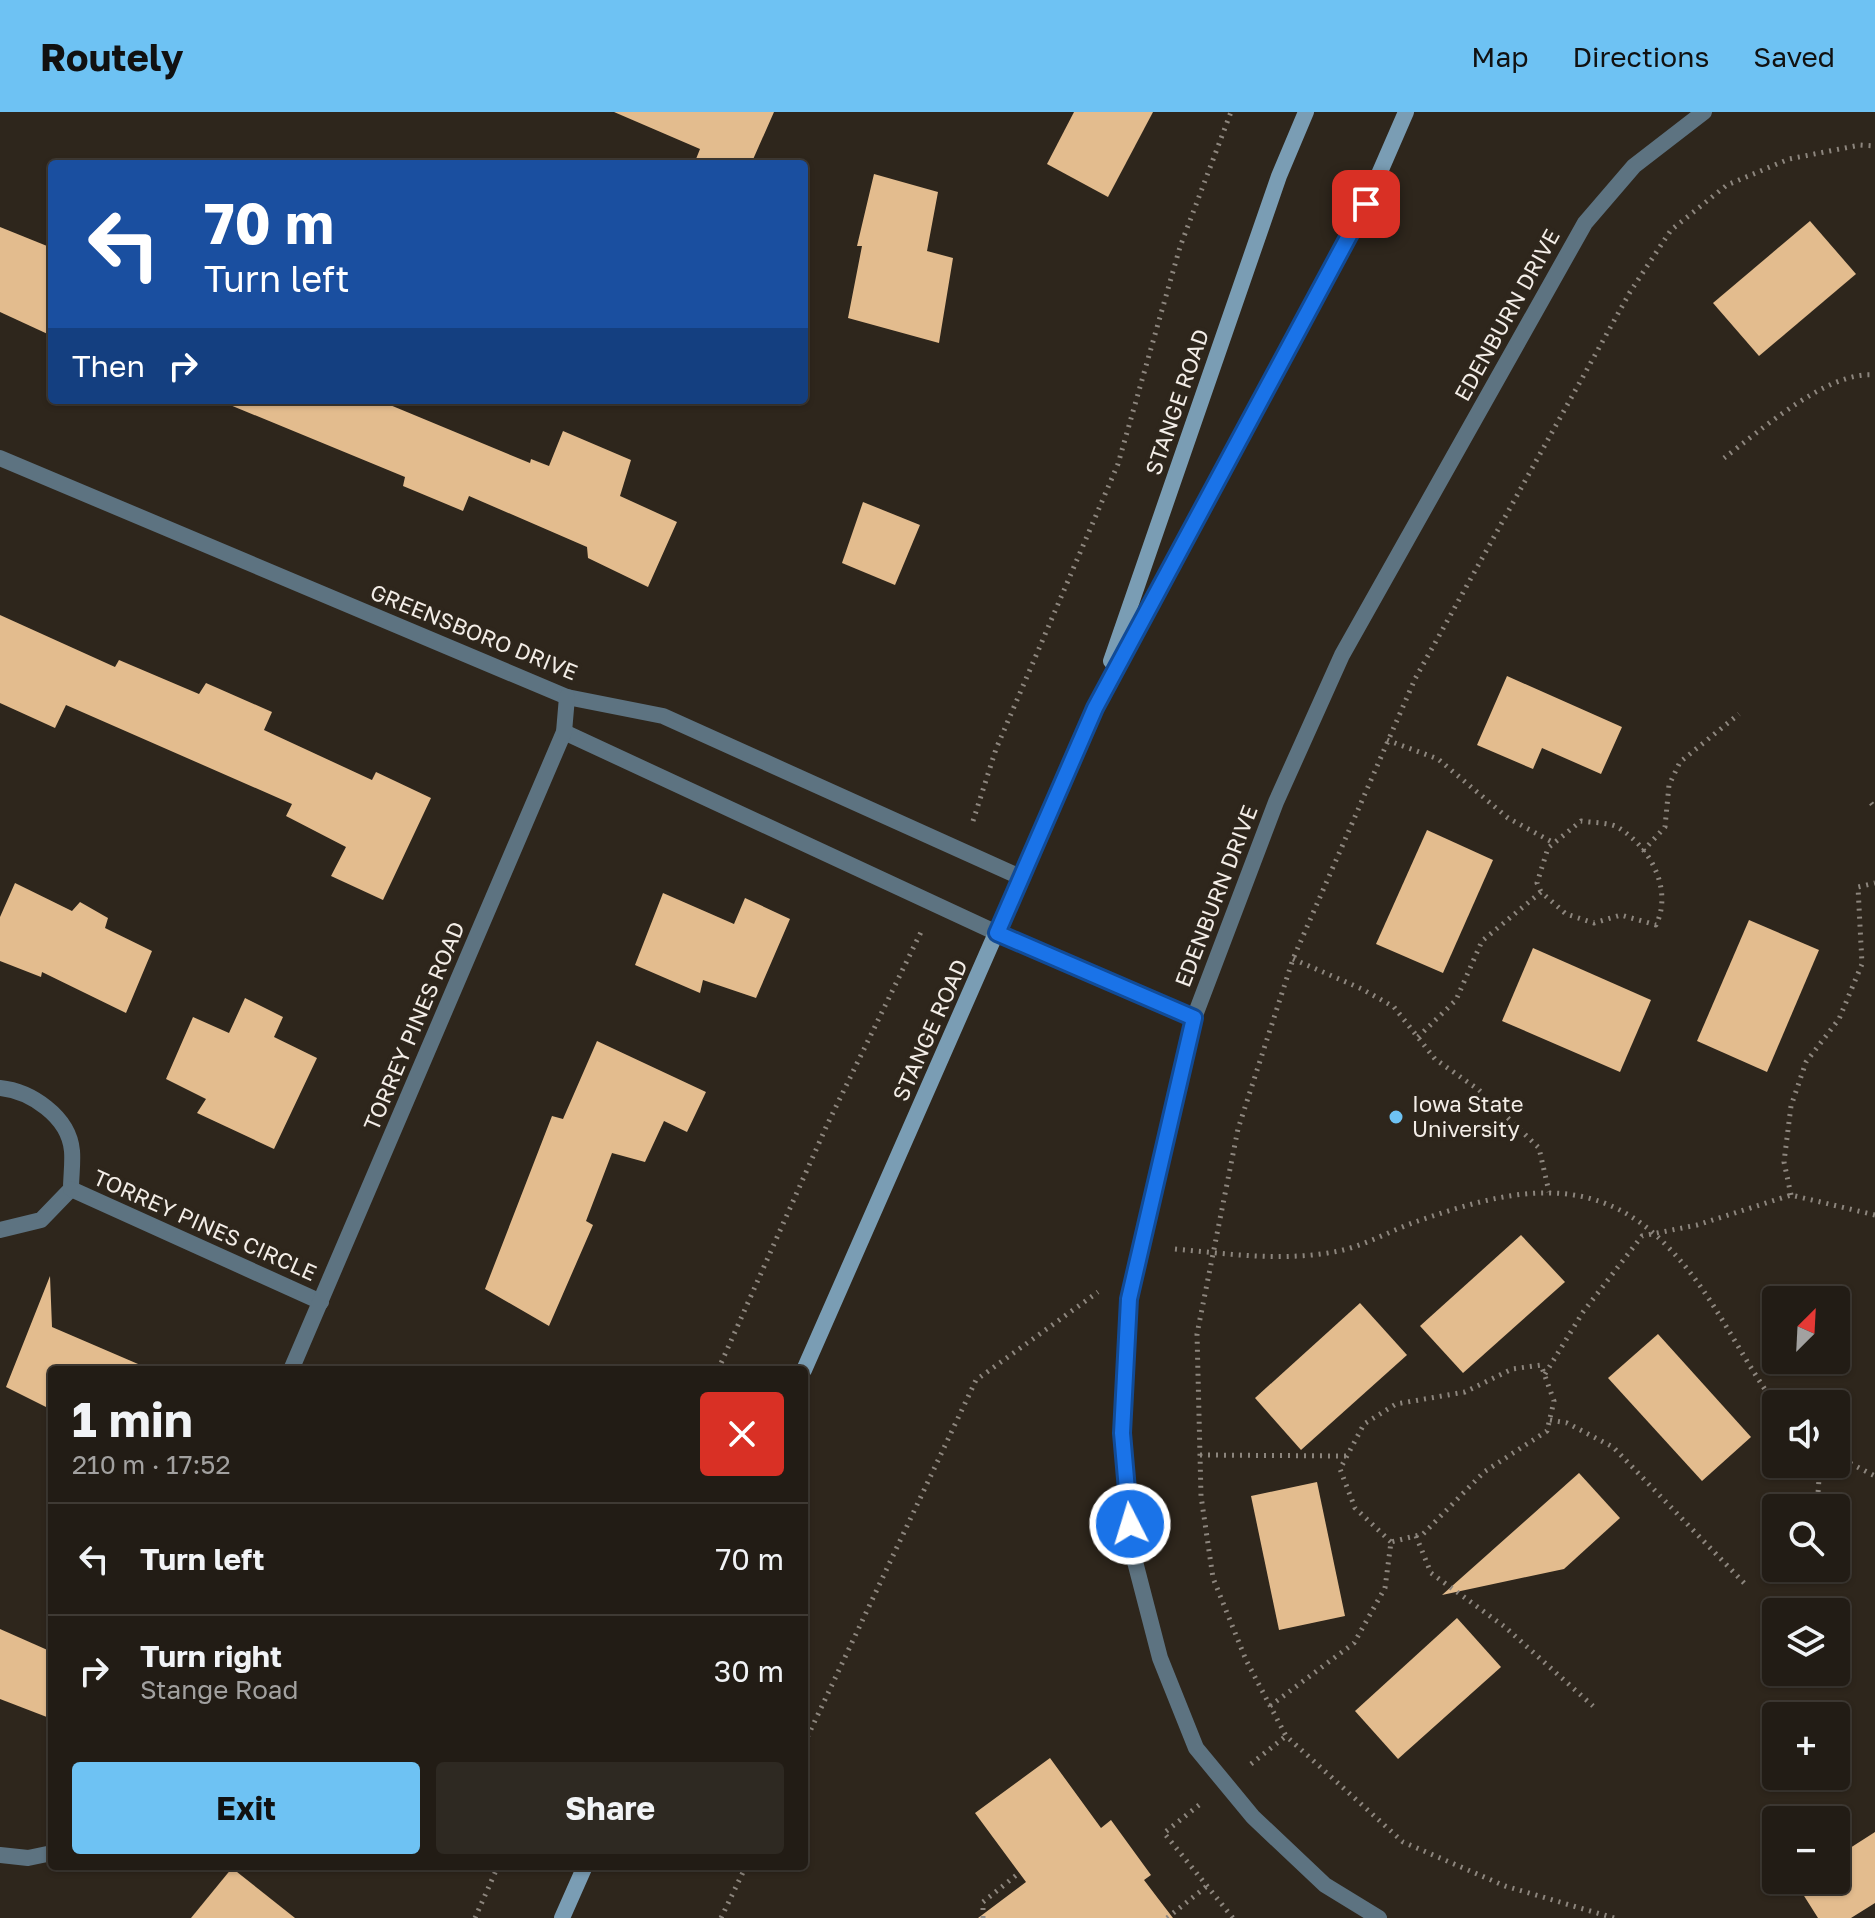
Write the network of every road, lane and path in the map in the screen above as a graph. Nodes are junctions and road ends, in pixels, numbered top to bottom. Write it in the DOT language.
graph roads {
  1 [pos="1231,112"];
  2 [pos="1306,112"];
  3 [pos="1406,112"];
  4 [pos="1704,112"];
  5 [pos="1875,146"];
  6 [pos="1875,375"];
  7 [pos="0,458"];
  8 [pos="1724,458"];
  9 [pos="567,697"];
  10 [pos="1095,708"];
  11 [pos="1739,714"];
  12 [pos="564,732"];
  13 [pos="1387,740"];
  14 [pos="974,819"];
  15 [pos="1554,843"];
  16 [pos="1643,851"];
  17 [pos="1020,877"];
  18 [pos="1875,883"];
  19 [pos="1541,892"];
  20 [pos="923,927"];
  21 [pos="997,933"];
  22 [pos="1293,959"];
  23 [pos="1194,1018"];
  24 [pos="1418,1037"];
  25 [pos="0,1088"];
  26 [pos="71,1189"];
  27 [pos="1549,1192"];
  28 [pos="1791,1195"];
  29 [pos="1875,1215"];
  30 [pos="0,1230"];
  31 [pos="1653,1234"];
  32 [pos="1214,1253"];
  33 [pos="1135,1265"];
  34 [pos="321,1302"];
  35 [pos="293,1366"];
  36 [pos="720,1366"];
  37 [pos="806,1366"];
  38 [pos="1544,1375"];
  39 [pos="1765,1390"];
  40 [pos="1550,1420"];
  41 [pos="1200,1455"];
  42 [pos="1346,1456"];
  43 [pos="1850,1463"];
  44 [pos="1875,1476"];
  45 [pos="1416,1536"];
  46 [pos="1391,1542"];
  47 [pos="1745,1584"];
  48 [pos="1270,1706"];
  49 [pos="1593,1706"];
  50 [pos="808,1736"];
  51 [pos="48,1854"];
  52 [pos="0,1855"];
  53 [pos="496,1870"];
  54 [pos="583,1870"];
  55 [pos="744,1870"];
  56 [pos="1019,1873"];
  57 [pos="1207,1886"];
  58 [pos="475,1918"];
  59 [pos="562,1918"];
  60 [pos="721,1918"];
  61 [pos="983,1918"];
  62 [pos="1167,1918"];
  63 [pos="1379,1918"];
  64 [pos="1614,1918"];
  1 -- 14 [label="path"];
  2 -- 10 [label="main road, STANGE ROAD"];
  3 -- 10 [label="main road, STANGE ROAD"];
  4 -- 23 [label="street, EDENBURN DRIVE"];
  5 -- 13 [label="path"];
  6 -- 8 [label="path"];
  7 -- 9 [label="street, GREENSBORO DRIVE"];
  9 -- 12 [label="street, TORREY PINES ROAD"];
  9 -- 17 [label="street, GREENSBORO DRIVE"];
  10 -- 17 [label="main road, STANGE ROAD"];
  11 -- 16 [label="path"];
  12 -- 21 [label="street"];
  12 -- 34 [label="street, TORREY PINES ROAD"];
  13 -- 15 [label="path"];
  13 -- 22 [label="path"];
  15 -- 16 [label="path"];
  15 -- 19 [label="path"];
  16 -- 19 [label="path"];
  17 -- 21 [label="main road, STANGE ROAD"];
  18 -- 28 [label="path"];
  19 -- 24 [label="path"];
  20 -- 36 [label="path"];
  21 -- 23 [label="street"];
  21 -- 37 [label="main road, STANGE ROAD"];
  22 -- 24 [label="path"];
  22 -- 32 [label="path"];
  23 -- 33 [label="street, EDENBURN DRIVE"];
  24 -- 27 [label="path"];
  25 -- 26 [label="street, TORREY PINES CIRCLE"];
  26 -- 30 [label="street, TORREY PINES CIRCLE"];
  26 -- 34 [label="street, TORREY PINES CIRCLE"];
  27 -- 31 [label="path"];
  27 -- 32 [label="path"];
  28 -- 29 [label="path"];
  28 -- 31 [label="path"];
  31 -- 38 [label="path"];
  31 -- 39 [label="path"];
  32 -- 33 [label="path"];
  32 -- 41 [label="path"];
  33 -- 50 [label="path"];
  33 -- 63 [label="street, EDENBURN DRIVE"];
  34 -- 35 [label="street, TORREY PINES ROAD"];
  38 -- 40 [label="path"];
  38 -- 42 [label="path"];
  40 -- 45 [label="path"];
  40 -- 47 [label="path"];
  41 -- 42 [label="path"];
  41 -- 48 [label="path"];
  42 -- 46 [label="path"];
  43 -- 44 [label="path"];
  45 -- 46 [label="path"];
  45 -- 49 [label="path"];
  46 -- 48 [label="path"];
  48 -- 64 [label="path"];
  51 -- 52 [label="street"];
  53 -- 58 [label="path"];
  54 -- 59 [label="main road"];
  55 -- 60 [label="path"];
  56 -- 61 [label="path"];
  57 -- 62 [label="path"];
}
